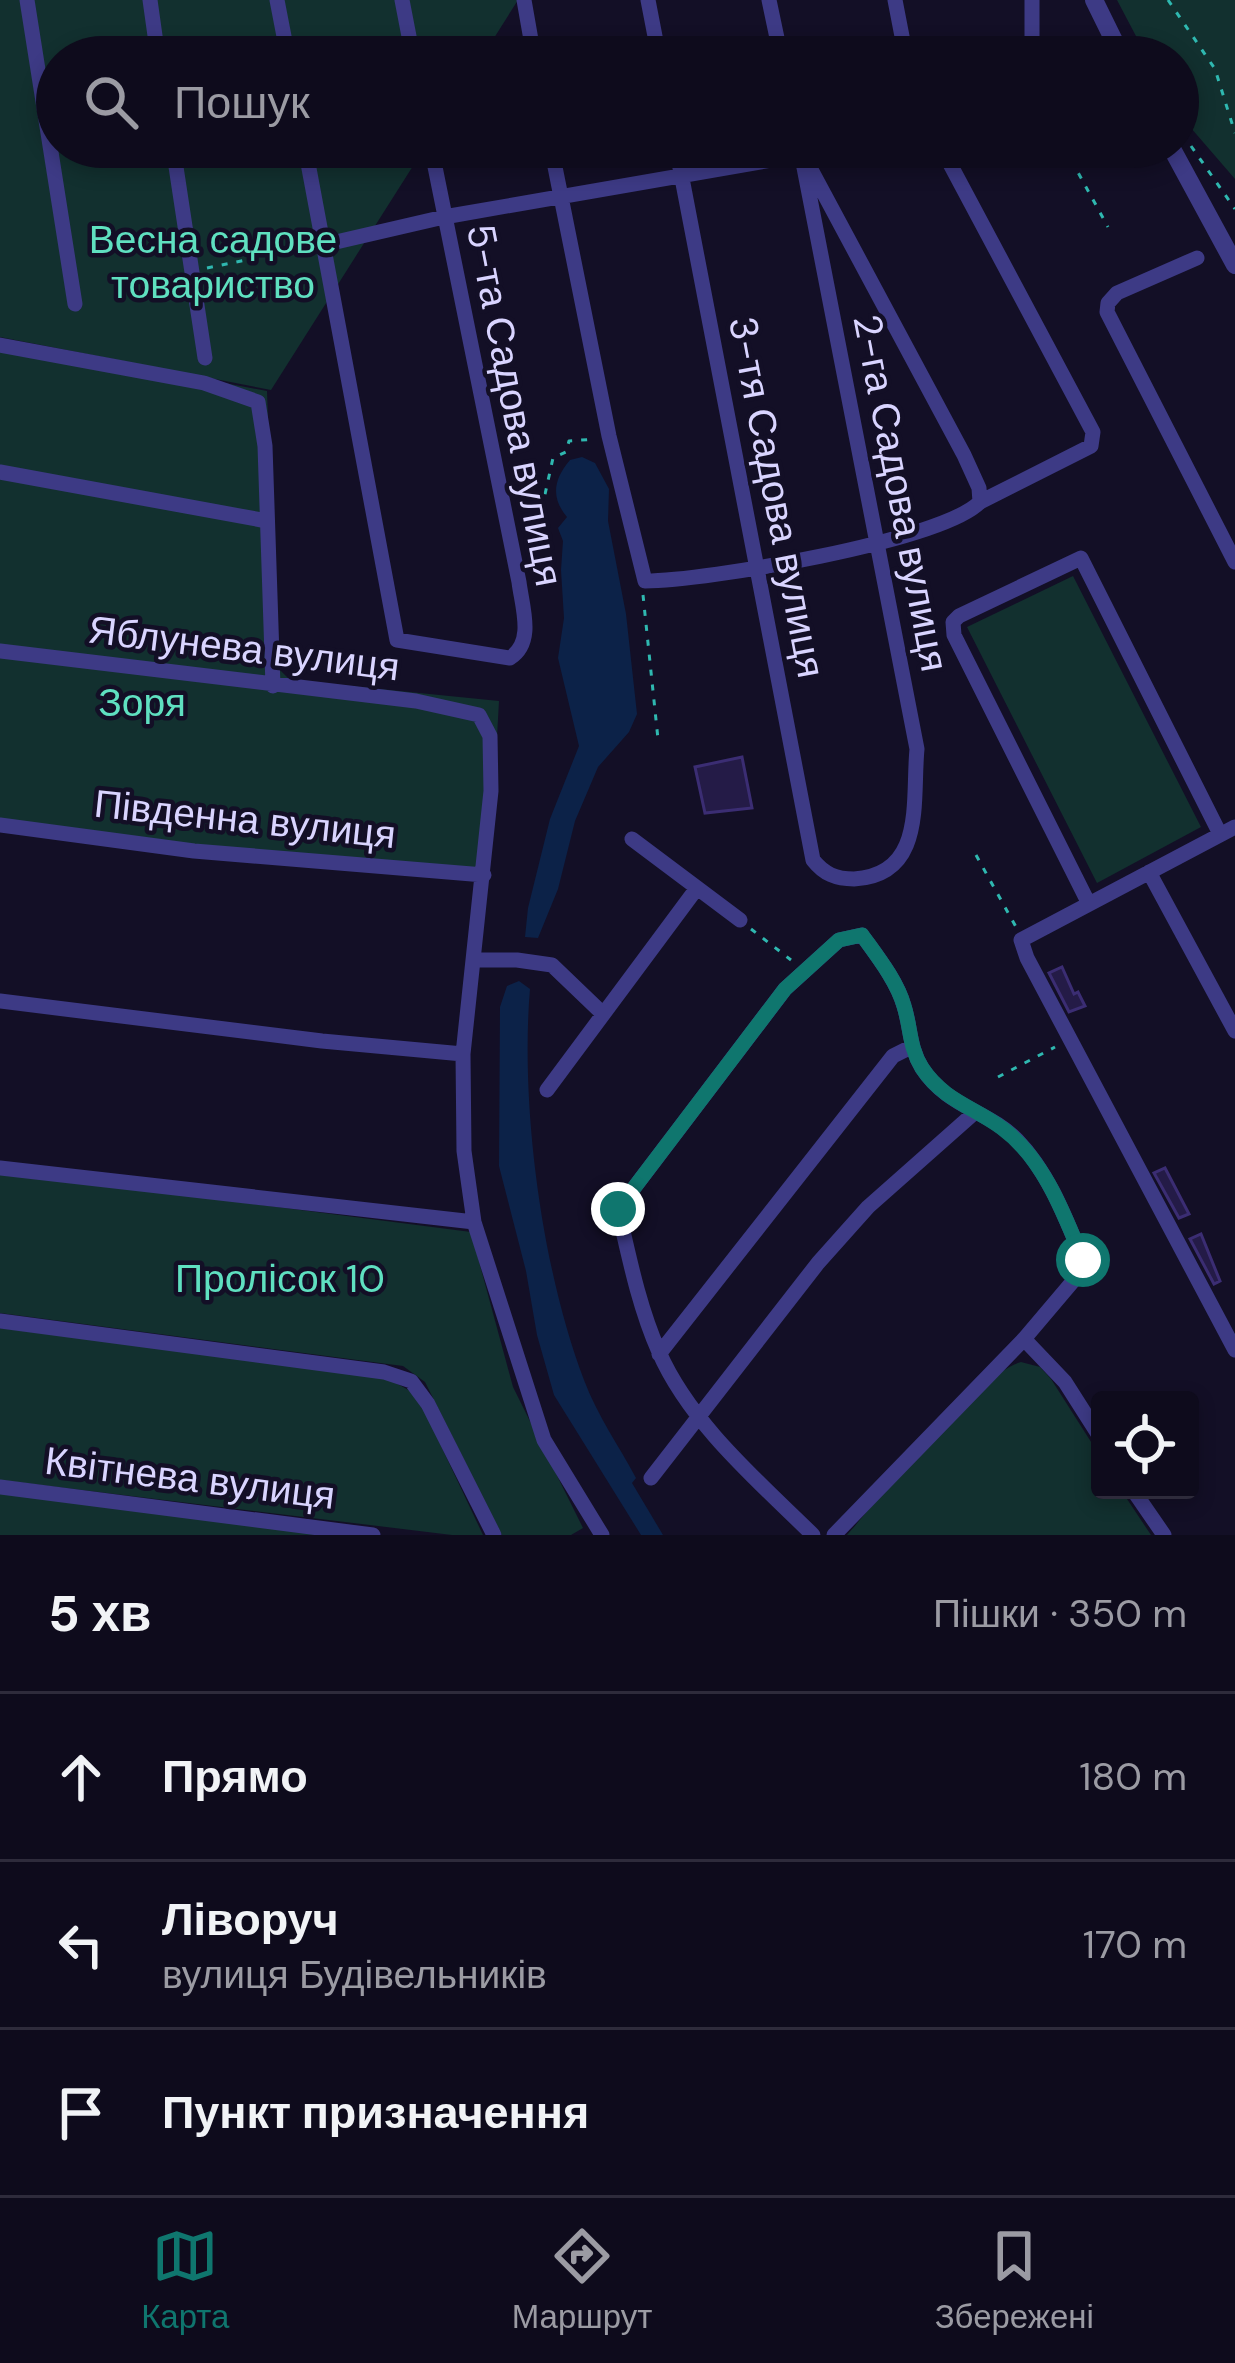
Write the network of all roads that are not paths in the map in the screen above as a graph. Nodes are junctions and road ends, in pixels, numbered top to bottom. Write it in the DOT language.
graph roads {
  1 [pos="27,0"];
  2 [pos="150,0"];
  3 [pos="277,0"];
  4 [pos="402,0"];
  5 [pos="524,0"];
  6 [pos="648,0"];
  7 [pos="769,0"];
  8 [pos="895,0"];
  9 [pos="1032,0"];
  10 [pos="1094,0"];
  11 [pos="155,36"];
  12 [pos="284,36"];
  13 [pos="409,36"];
  14 [pos="530,36"];
  15 [pos="655,36"];
  16 [pos="777,36"];
  17 [pos="901,36"];
  18 [pos="1032,36"];
  19 [pos="1111,36"];
  20 [pos="36,57"];
  21 [pos="54,168"];
  22 [pos="175,168"];
  23 [pos="309,168"];
  24 [pos="434,168"];
  25 [pos="555,168"];
  26 [pos="680,168"];
  27 [pos="716,168"];
  28 [pos="804,168"];
  29 [pos="811,168"];
  30 [pos="952,168"];
  31 [pos="1182,168"];
  32 [pos="681,175"];
  33 [pos="560,198"];
  34 [pos="444,217"];
  35 [pos="323,245"];
  36 [pos="1197,258"];
  37 [pos="1235,266"];
  38 [pos="75,304"];
  39 [pos="0,345"];
  40 [pos="206,358"];
  41 [pos="0,472"];
  42 [pos="980,502"];
  43 [pos="267,521"];
  44 [pos="877,542"];
  45 [pos="1235,562"];
  46 [pos="757,567"];
  47 [pos="0,651"];
  48 [pos="273,686"];
  49 [pos="0,825"];
  50 [pos="1228,831"];
  51 [pos="632,839"];
  52 [pos="813,860"];
  53 [pos="1149,872"];
  54 [pos="484,875"];
  55 [pos="697,888"];
  56 [pos="1088,902"];
  57 [pos="740,920"];
  58 [pos="474,960"];
  59 [pos="0,1001"];
  60 [pos="602,1013"];
  61 [pos="1235,1030"];
  62 [pos="910,1047"];
  63 [pos="463,1054"];
  64 [pos="547,1090"];
  65 [pos="973,1114"];
  66 [pos="0,1168"];
  67 [pos="474,1222"];
  68 [pos="0,1322"];
  69 [pos="1024,1339"];
  70 [pos="1235,1350"];
  71 [pos="659,1354"];
  72 [pos="698,1417"];
  73 [pos="1091,1423"];
  74 [pos="651,1478"];
  75 [pos="0,1487"];
  76 [pos="1139,1499"];
  77 [pos="373,1535"];
  78 [pos="494,1535"];
  79 [pos="602,1535"];
  80 [pos="813,1535"];
  81 [pos="834,1535"];
  82 [pos="1164,1535"];
  1 -- 20 [label="street"];
  2 -- 11 [label="street"];
  3 -- 12 [label="street"];
  4 -- 13 [label="street"];
  5 -- 14 [label="street"];
  6 -- 15 [label="street"];
  7 -- 16 [label="street"];
  8 -- 17 [label="street"];
  9 -- 18 [label="street"];
  10 -- 19 [label="street"];
  21 -- 38 [label="street"];
  22 -- 40 [label="street"];
  23 -- 35 [label="street"];
  24 -- 34 [label="street, 5-та Садова вулиця"];
  25 -- 33 [label="street"];
  26 -- 32 [label="street, 3-тя Садова вулиця"];
  27 -- 32 [label="street"];
  28 -- 44 [label="street, 2-га Садова вулиця"];
  29 -- 42 [label="street"];
  30 -- 42 [label="street"];
  31 -- 37 [label="street"];
  32 -- 33 [label="street"];
  32 -- 46 [label="street, 3-тя Садова вулиця"];
  33 -- 34 [label="street"];
  33 -- 46 [label="street"];
  34 -- 35 [label="street"];
  34 -- 35 [label="street, 5-та Садова вулиця"];
  36 -- 45 [label="street"];
  39 -- 43 [label="street"];
  41 -- 43 [label="street"];
  42 -- 44 [label="street"];
  43 -- 48 [label="street"];
  44 -- 46 [label="street"];
  44 -- 52 [label="street, 2-га Садова вулиця"];
  46 -- 52 [label="street, 3-тя Садова вулиця"];
  47 -- 48 [label="street, Яблунева вулиця"];
  48 -- 54 [label="street, Яблунева вулиця"];
  49 -- 54 [label="street, Південна вулиця"];
  50 -- 53 [label="street"];
  50 -- 56 [label="street"];
  51 -- 55 [label="street"];
  53 -- 56 [label="street"];
  53 -- 61 [label="street"];
  54 -- 58 [label="street"];
  55 -- 57 [label="street"];
  55 -- 60 [label="street"];
  56 -- 70 [label="street"];
  58 -- 60 [label="street"];
  58 -- 63 [label="street"];
  59 -- 63 [label="street"];
  60 -- 64 [label="street"];
  62 -- 65 [label="street"];
  62 -- 71 [label="street"];
  62 -- 71 [label="street"];
  63 -- 67 [label="street"];
  65 -- 69 [label="street"];
  65 -- 72 [label="street"];
  66 -- 67 [label="street"];
  67 -- 79 [label="street"];
  68 -- 78 [label="street"];
  69 -- 73 [label="street"];
  69 -- 81 [label="street"];
  71 -- 72 [label="street"];
  72 -- 74 [label="street"];
  72 -- 80 [label="street"];
  75 -- 77 [label="street, Квітнева вулиця"];
  76 -- 82 [label="street"];
}
